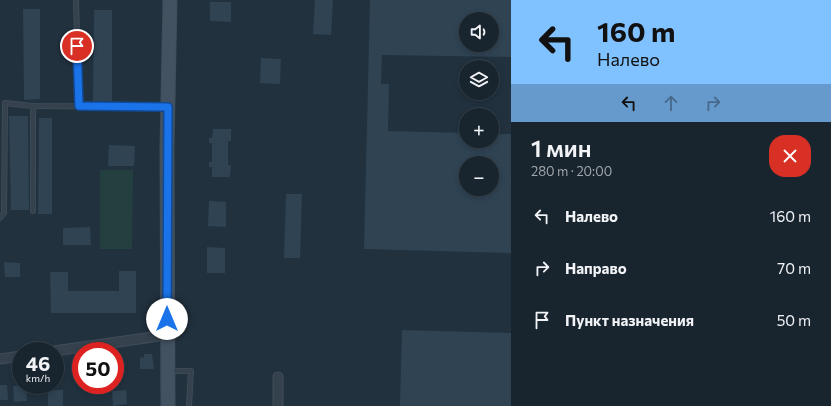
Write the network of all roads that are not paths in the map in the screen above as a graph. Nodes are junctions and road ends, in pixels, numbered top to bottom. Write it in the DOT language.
graph roads {
  1 [pos="76,0"];
  2 [pos="170,0"];
  3 [pos="34,106"];
  4 [pos="79,106"];
  5 [pos="168,107"];
  6 [pos="33,210"];
  7 [pos="0,218"];
  8 [pos="167,335"];
  9 [pos="64,350"];
  10 [pos="12,357"];
  11 [pos="0,359"];
  12 [pos="169,371"];
  13 [pos="278,377"];
  14 [pos="168,406"];
  15 [pos="189,406"];
  16 [pos="278,406"];
  1 -- 4 [label="lane"];
  2 -- 5 [label="main road"];
  3 -- 4 [label="lane"];
  3 -- 6 [label="lane"];
  3 -- 7 [label="lane"];
  4 -- 5 [label="lane"];
  5 -- 8 [label="main road"];
  8 -- 9 [label="street"];
  8 -- 12 [label="main road"];
  10 -- 11 [label="street"];
  12 -- 14 [label="main road"];
  12 -- 15 [label="lane"];
  13 -- 16 [label="street"];
}
